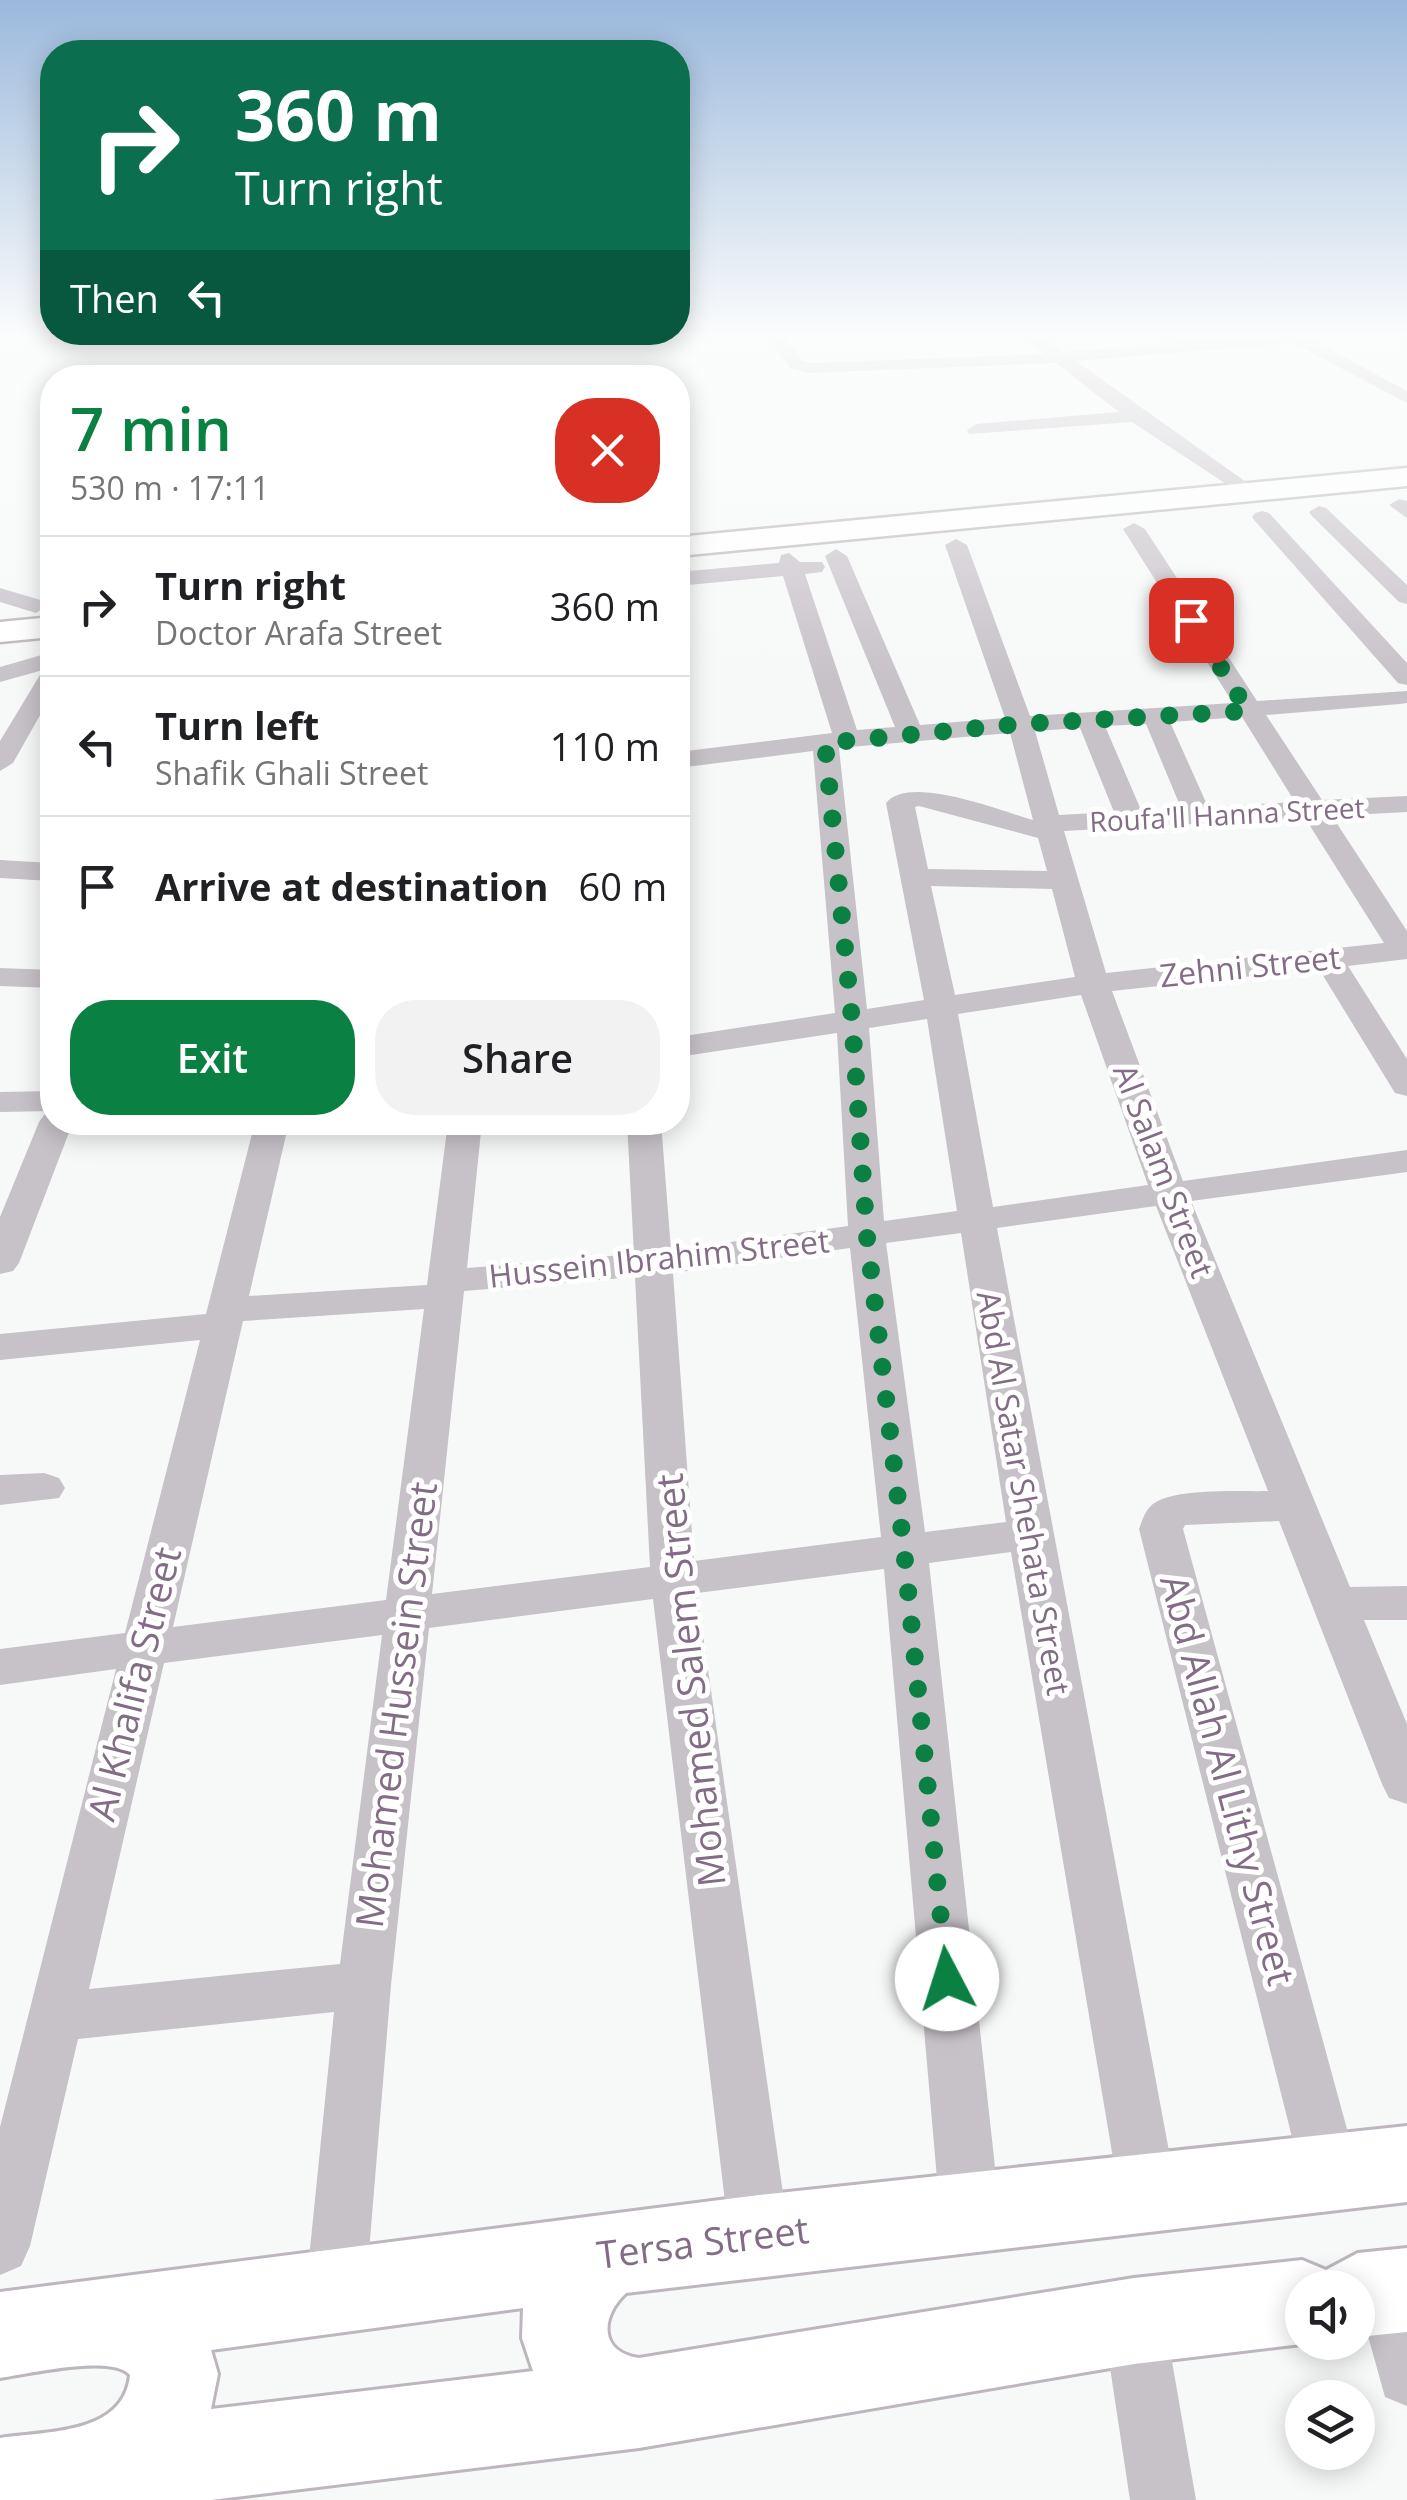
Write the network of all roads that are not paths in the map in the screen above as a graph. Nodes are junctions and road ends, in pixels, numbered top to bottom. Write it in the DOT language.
graph roads {
  1 [pos="1180,449"];
  2 [pos="1404,498"];
  3 [pos="1254,504"];
  4 [pos="1319,512"];
  5 [pos="1134,529"];
  6 [pos="956,545"];
  7 [pos="690,546"];
  8 [pos="791,564"];
  9 [pos="690,577"];
  10 [pos="0,595"];
  11 [pos="1407,597"];
  12 [pos="0,609"];
  13 [pos="40,610"];
  14 [pos="40,612"];
  15 [pos="40,616"];
  16 [pos="0,632"];
  17 [pos="40,662"];
  18 [pos="0,674"];
  19 [pos="1405,693"];
  20 [pos="40,695"];
  21 [pos="1248,711"];
  22 [pos="1155,716"];
  23 [pos="1090,720"];
  24 [pos="1020,724"];
  25 [pos="911,734"];
  26 [pos="836,742"];
  27 [pos="690,759"];
  28 [pos="0,763"];
  29 [pos="908,797"];
  30 [pos="1407,804"];
  31 [pos="1316,811"];
  32 [pos="1200,816"];
  33 [pos="1131,820"];
  34 [pos="1048,828"];
  35 [pos="0,869"];
  36 [pos="40,871"];
  37 [pos="914,877"];
  38 [pos="1062,880"];
  39 [pos="1406,950"];
  40 [pos="1328,959"];
  41 [pos="0,977"];
  42 [pos="40,979"];
  43 [pos="1094,984"];
  44 [pos="941,1006"];
  45 [pos="852,1020"];
  46 [pos="690,1045"];
  47 [pos="1407,1086"];
  48 [pos="40,1101"];
  49 [pos="0,1102"];
  50 [pos="51,1135"];
  51 [pos="269,1135"];
  52 [pos="463,1135"];
  53 [pos="645,1135"];
  54 [pos="1407,1161"];
  55 [pos="1170,1195"];
  56 [pos="976,1223"];
  57 [pos="867,1237"];
  58 [pos="1,1259"];
  59 [pos="654,1264"];
  60 [pos="445,1289"];
  61 [pos="226,1318"];
  62 [pos="0,1346"];
  63 [pos="44,1488"];
  64 [pos="0,1490"];
  65 [pos="1297,1506"];
  66 [pos="1030,1534"];
  67 [pos="904,1550"];
  68 [pos="673,1580"];
  69 [pos="1407,1603"];
  70 [pos="1337,1604"];
  71 [pos="407,1614"];
  72 [pos="144,1648"];
  73 [pos="0,1667"];
  74 [pos="1407,1784"];
  75 [pos="364,1985"];
  76 [pos="54,2018"];
  77 [pos="1368,2168"];
  78 [pos="1148,2194"];
  79 [pos="970,2213"];
  80 [pos="759,2236"];
  81 [pos="0,2246"];
  82 [pos="609,2254"];
  83 [pos="336,2288"];
  84 [pos="1384,2293"];
  85 [pos="1285,2304"];
  86 [pos="98,2320"];
  87 [pos="1134,2321"];
  88 [pos="0,2335"];
  89 [pos="1407,2375"];
  90 [pos="639,2403"];
  91 [pos="117,2466"];
  92 [pos="0,2484"];
  93 [pos="1162,2500"];
  1 -- 3 [label="street"];
  2 -- 3 [label="main road"];
  3 -- 7 [label="main road"];
  3 -- 19 [label="street"];
  4 -- 11 [label="street"];
  5 -- 21 [label="street"];
  6 -- 24 [label="street, Al Salam Street"];
  8 -- 9 [label="street"];
  8 -- 25 [label="street"];
  8 -- 26 [label="street"];
  10 -- 13 [label="street"];
  12 -- 14 [label="main road"];
  15 -- 16 [label="main road"];
  17 -- 18 [label="street"];
  19 -- 21 [label="street"];
  20 -- 28 [label="street"];
  21 -- 22 [label="street"];
  21 -- 31 [label="street"];
  22 -- 23 [label="street"];
  22 -- 32 [label="street"];
  23 -- 24 [label="street"];
  23 -- 33 [label="street"];
  24 -- 25 [label="street"];
  24 -- 34 [label="street, Al Salam Street"];
  25 -- 26 [label="street"];
  26 -- 27 [label="street"];
  26 -- 45 [label="street"];
  29 -- 34 [label="street, Roufa'll Hanna Street"];
  29 -- 37 [label="street, Abd Al Satar Shehata Street"];
  30 -- 31 [label="street, Roufa'll Hanna Street"];
  31 -- 32 [label="street, Roufa'll Hanna Street"];
  31 -- 39 [label="street"];
  32 -- 33 [label="street, Roufa'll Hanna Street"];
  33 -- 34 [label="street, Roufa'll Hanna Street"];
  34 -- 38 [label="street, Al Salam Street"];
  35 -- 36 [label="street"];
  37 -- 38 [label="street"];
  37 -- 44 [label="street, Abd Al Satar Shehata Street"];
  38 -- 43 [label="street, Al Salam Street"];
  39 -- 40 [label="street, Zehni Street"];
  40 -- 43 [label="street, Zehni Street"];
  40 -- 47 [label="street"];
  41 -- 42 [label="street"];
  43 -- 44 [label="street, Zehni Street"];
  43 -- 55 [label="street, Al Salam Street"];
  44 -- 45 [label="street, Zehni Street"];
  44 -- 56 [label="street, Abd Al Satar Shehata Street"];
  45 -- 46 [label="street, Zehni Street"];
  45 -- 57 [label="street"];
  48 -- 49 [label="street"];
  50 -- 58 [label="street"];
  51 -- 61 [label="street, Al Khalifa Street"];
  52 -- 60 [label="street, Mohamed Hussein Street"];
  53 -- 59 [label="street, Mohamed Salem Street"];
  54 -- 55 [label="street, Hussein Ibrahim Street"];
  55 -- 56 [label="street, Hussein Ibrahim Street"];
  55 -- 65 [label="street, Al Salam Street"];
  56 -- 57 [label="street, Hussein Ibrahim Street"];
  56 -- 66 [label="street, Abd Al Satar Shehata Street"];
  57 -- 59 [label="street, Hussein Ibrahim Street"];
  57 -- 67 [label="street"];
  59 -- 60 [label="street, Hussein Ibrahim Street"];
  59 -- 68 [label="street, Mohamed Salem Street"];
  60 -- 61 [label="street, Hussein Ibrahim Street"];
  60 -- 71 [label="street, Mohamed Hussein Street"];
  61 -- 62 [label="street, Hussein Ibrahim Street"];
  61 -- 72 [label="street, Al Khalifa Street"];
  63 -- 64 [label="street"];
  65 -- 70 [label="street, Al Salam Street"];
  65 -- 77 [label="street, Abd Allah Al Lithy Street"];
  66 -- 67 [label="street"];
  66 -- 78 [label="street, Abd Al Satar Shehata Street"];
  67 -- 68 [label="street"];
  67 -- 79 [label="street"];
  68 -- 71 [label="street"];
  68 -- 80 [label="street, Mohamed Salem Street"];
  69 -- 70 [label="street"];
  70 -- 74 [label="street, Al Salam Street"];
  71 -- 72 [label="street"];
  71 -- 75 [label="street, Mohamed Hussein Street"];
  72 -- 73 [label="street"];
  72 -- 76 [label="street, Al Khalifa Street"];
  75 -- 76 [label="street"];
  75 -- 83 [label="street, Mohamed Hussein Street"];
  76 -- 81 [label="street, Al Khalifa Street"];
  77 -- 78 [label="main road, Tersa Street"];
  78 -- 79 [label="main road, Tersa Street"];
  79 -- 80 [label="main road, Tersa Street"];
  80 -- 82 [label="main road, Tersa Street"];
  82 -- 83 [label="main road, Tersa Street"];
  82 -- 90 [label="main road"];
  83 -- 86 [label="main road, Tersa Street"];
  84 -- 89 [label="street"];
  85 -- 87 [label="main road"];
  86 -- 88 [label="main road, Tersa Street"];
  86 -- 91 [label="main road"];
  87 -- 90 [label="main road"];
  87 -- 93 [label="street"];
  90 -- 91 [label="main road"];
  91 -- 92 [label="main road"];
}
